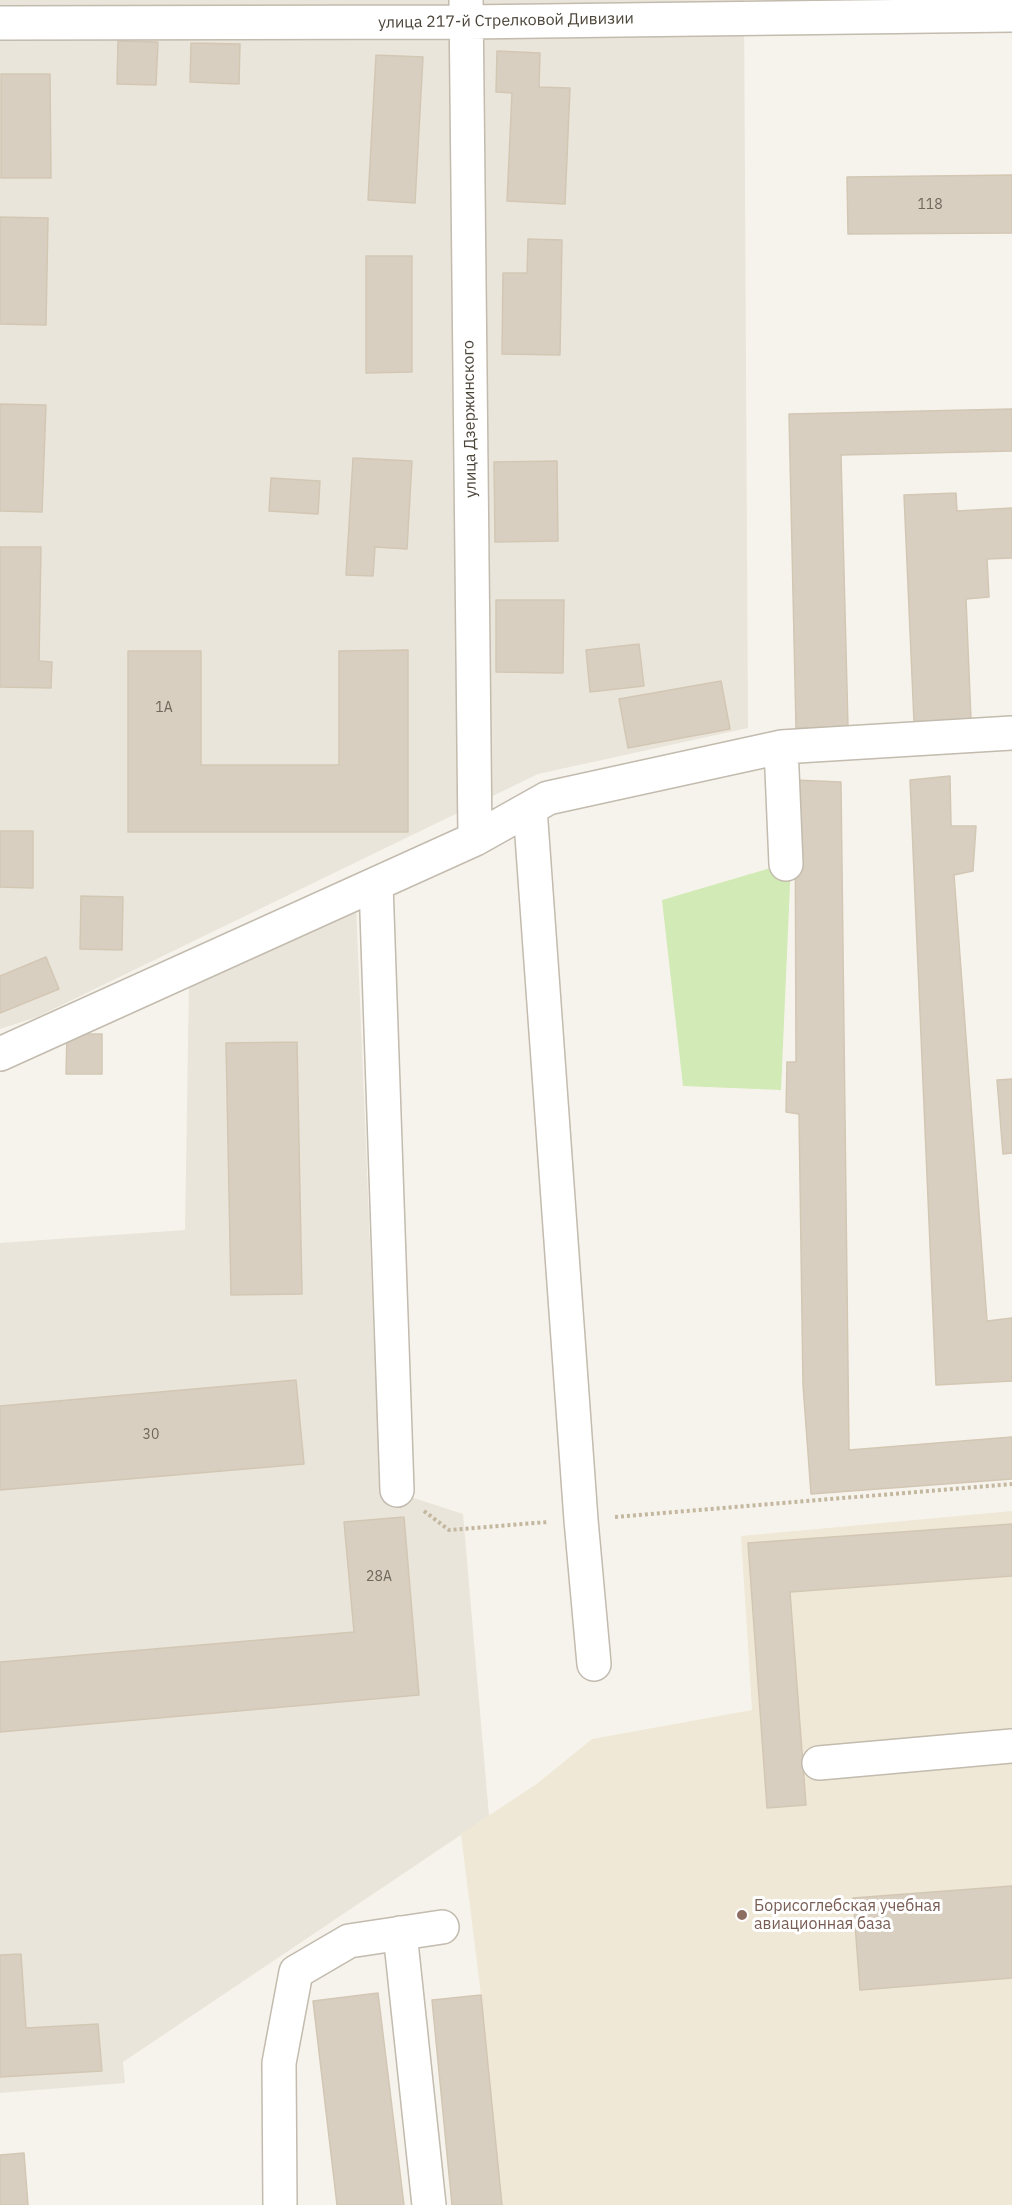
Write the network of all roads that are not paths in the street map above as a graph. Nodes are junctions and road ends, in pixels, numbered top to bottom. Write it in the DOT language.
graph roads {
  1 [pos="466,11"];
  2 [pos="1012,15"];
  3 [pos="0,23"];
  4 [pos="1012,733"];
  5 [pos="781,747"];
  6 [pos="530,808"];
  7 [pos="476,838"];
  8 [pos="786,864"];
  9 [pos="376,884"];
  10 [pos="0,1054"];
  11 [pos="397,1490"];
  12 [pos="594,1664"];
  13 [pos="1012,1746"];
  14 [pos="819,1763"];
  15 [pos="442,1927"];
  16 [pos="400,1933"];
  17 [pos="280,2205"];
  18 [pos="429,2205"];
  1 -- 2 [label="street, улица 217-й Стрелковой Дивизии"];
  1 -- 3 [label="street, улица 217-й Стрелковой Дивизии"];
  1 -- 7 [label="street, улица Дзержинского"];
  4 -- 5 [label="street"];
  5 -- 6 [label="street"];
  5 -- 8 [label="street"];
  6 -- 7 [label="street"];
  6 -- 12 [label="street"];
  7 -- 9 [label="street"];
  9 -- 10 [label="street"];
  9 -- 11 [label="street"];
  13 -- 14 [label="street"];
  15 -- 16 [label="street"];
  16 -- 17 [label="street"];
  16 -- 18 [label="street"];
}
